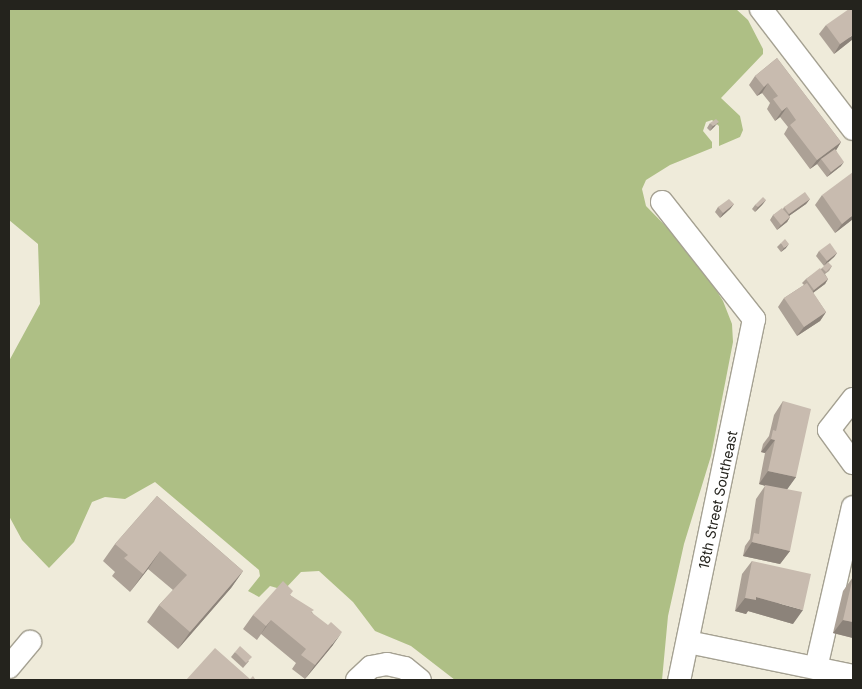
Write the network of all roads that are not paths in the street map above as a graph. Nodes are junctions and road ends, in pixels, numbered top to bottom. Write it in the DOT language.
graph roads {
  1 [pos="762,9"];
  2 [pos="853,129"];
  3 [pos="662,202"];
  4 [pos="853,399"];
  5 [pos="853,463"];
  6 [pos="853,507"];
  7 [pos="30,642"];
  8 [pos="688,642"];
  9 [pos="9,667"];
  10 [pos="816,668"];
  11 [pos="853,676"];
  12 [pos="357,680"];
  13 [pos="420,680"];
  14 [pos="680,680"];
  1 -- 2 [label="street"];
  3 -- 8 [label="street, 18th Street Southeast"];
  4 -- 5 [label="street"];
  6 -- 10 [label="street"];
  7 -- 9 [label="street"];
  8 -- 10 [label="street"];
  8 -- 14 [label="street, 18th Street Southeast"];
  10 -- 11 [label="street"];
  12 -- 13 [label="street"];
}
